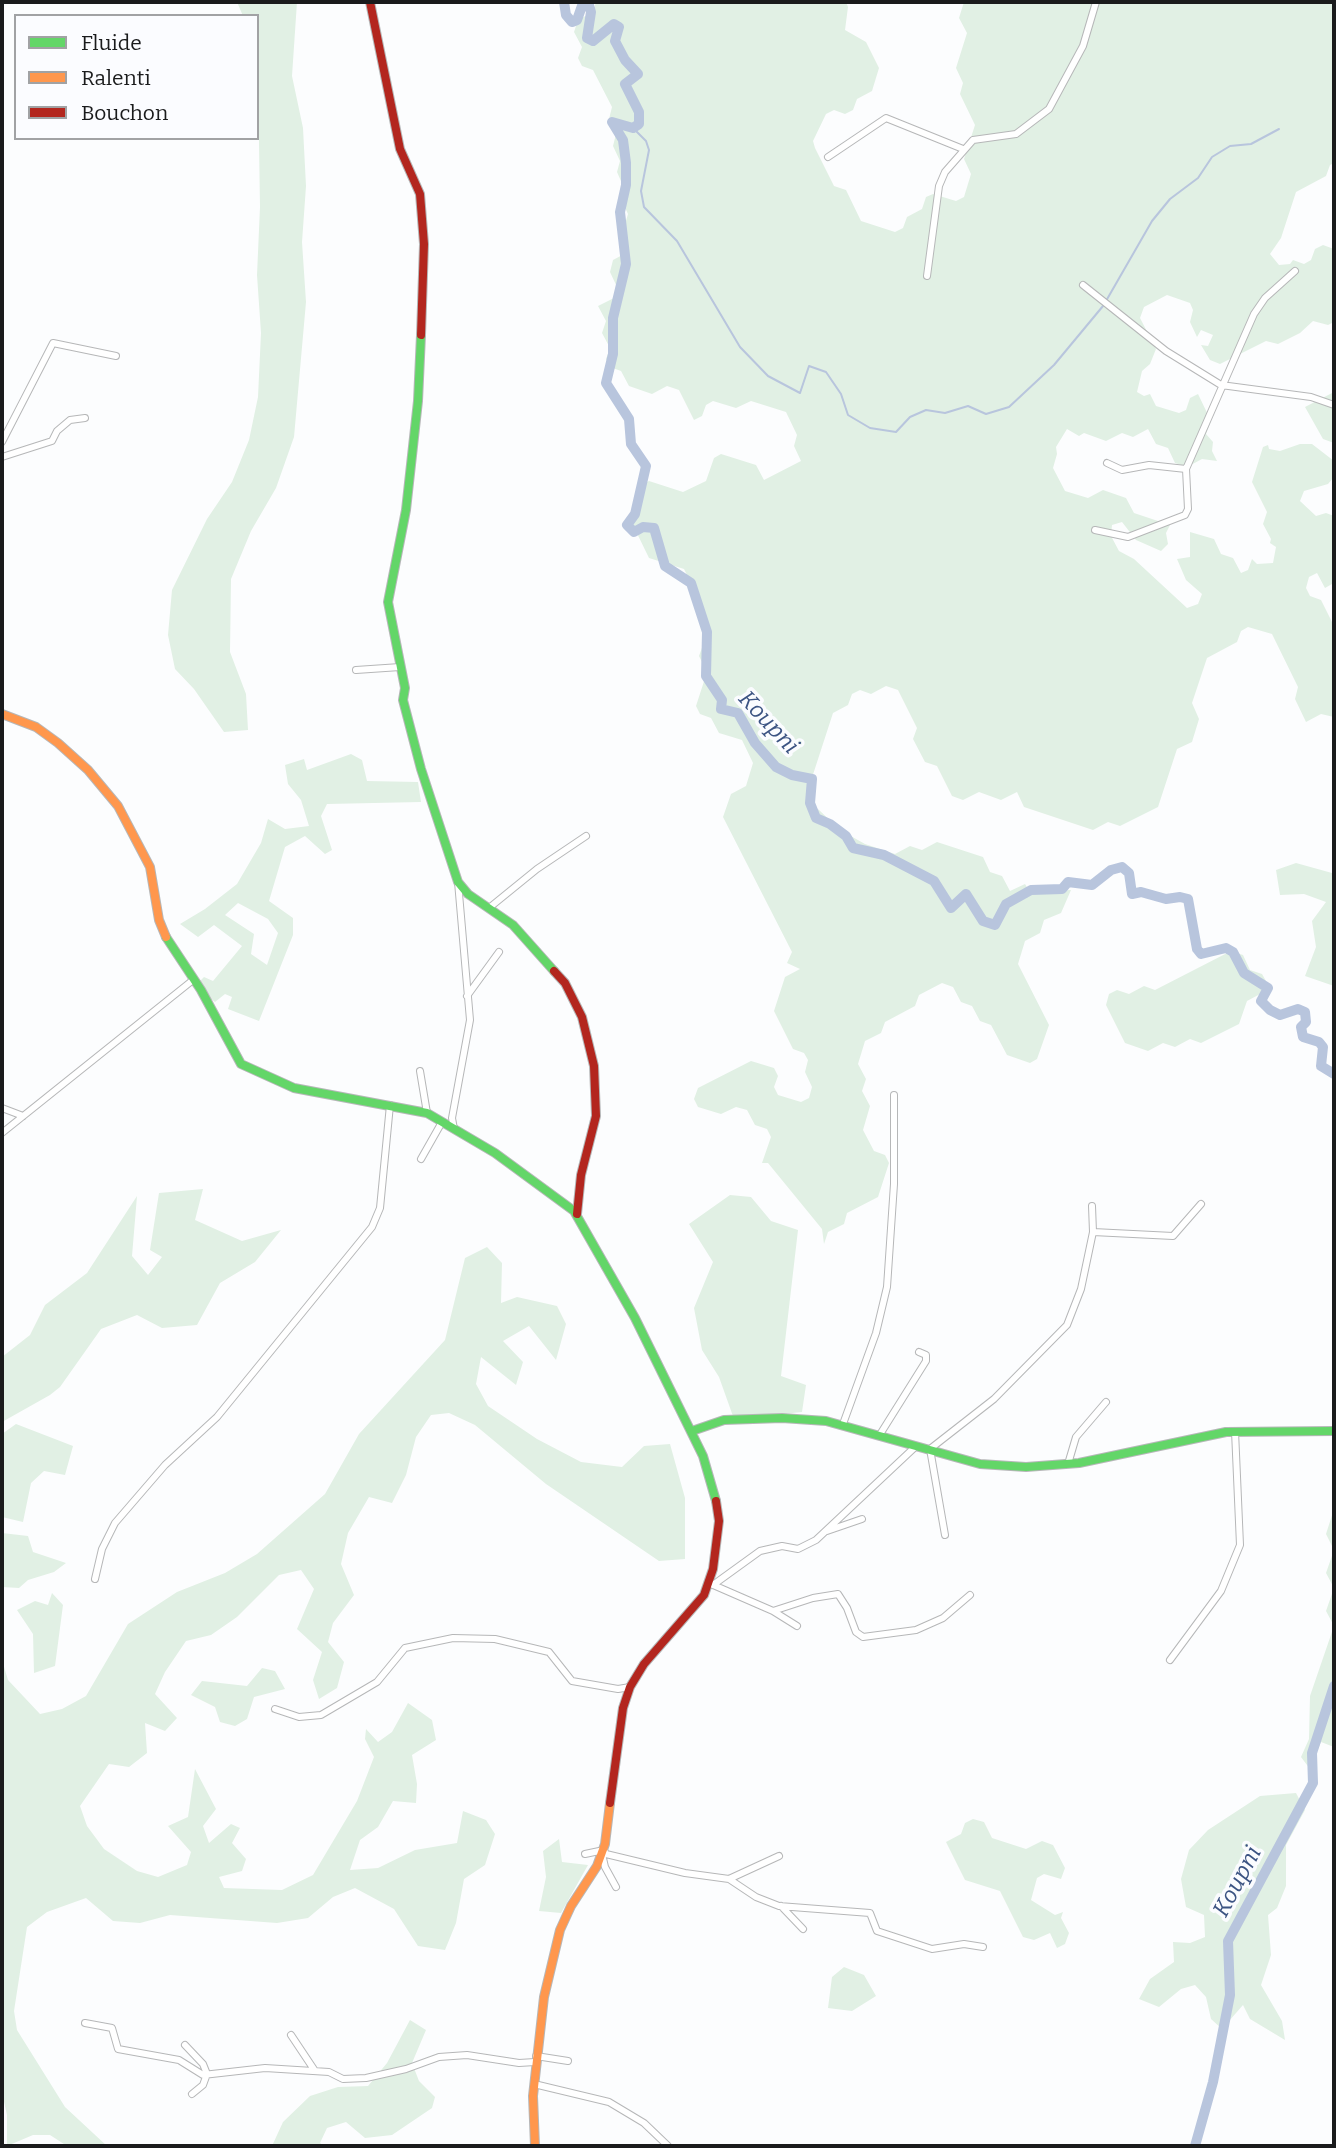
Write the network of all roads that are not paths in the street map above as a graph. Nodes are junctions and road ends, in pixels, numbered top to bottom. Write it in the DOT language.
graph roads {
  1 [pos="370,2"];
  2 [pos="1096,2"];
  3 [pos="963,149"];
  4 [pos="828,157"];
  5 [pos="1295,271"];
  6 [pos="927,276"];
  7 [pos="1083,285"];
  8 [pos="116,356"];
  9 [pos="1221,385"];
  10 [pos="1334,405"];
  11 [pos="85,418"];
  12 [pos="2,442"];
  13 [pos="2,457"];
  14 [pos="1107,463"];
  15 [pos="1186,469"];
  16 [pos="1095,530"];
  17 [pos="400,667"];
  18 [pos="356,670"];
  19 [pos="2,714"];
  20 [pos="586,836"];
  21 [pos="458,882"];
  22 [pos="489,908"];
  23 [pos="499,952"];
  24 [pos="193,979"];
  25 [pos="467,996"];
  26 [pos="421,1071"];
  27 [pos="894,1095"];
  28 [pos="390,1105"];
  29 [pos="2,1108"];
  30 [pos="426,1113"];
  31 [pos="23,1116"];
  32 [pos="442,1122"];
  33 [pos="454,1129"];
  34 [pos="2,1133"];
  35 [pos="421,1159"];
  36 [pos="1201,1204"];
  37 [pos="1092,1206"];
  38 [pos="581,1220"];
  39 [pos="1093,1232"];
  40 [pos="919,1352"];
  41 [pos="1106,1402"];
  42 [pos="843,1424"];
  43 [pos="692,1431"];
  44 [pos="1235,1431"];
  45 [pos="1334,1431"];
  46 [pos="879,1436"];
  47 [pos="914,1448"];
  48 [pos="930,1452"];
  49 [pos="1068,1464"];
  50 [pos="862,1519"];
  51 [pos="827,1531"];
  52 [pos="945,1535"];
  53 [pos="95,1579"];
  54 [pos="711,1584"];
  55 [pos="970,1595"];
  56 [pos="773,1611"];
  57 [pos="797,1626"];
  58 [pos="1170,1660"];
  59 [pos="630,1687"];
  60 [pos="275,1709"];
  61 [pos="603,1852"];
  62 [pos="584,1854"];
  63 [pos="779,1856"];
  64 [pos="729,1879"];
  65 [pos="616,1887"];
  66 [pos="779,1906"];
  67 [pos="803,1928"];
  68 [pos="983,1947"];
  69 [pos="85,2023"];
  70 [pos="291,2035"];
  71 [pos="185,2045"];
  72 [pos="536,2059"];
  73 [pos="568,2061"];
  74 [pos="315,2071"];
  75 [pos="207,2074"];
  76 [pos="534,2084"];
  77 [pos="192,2094"];
  78 [pos="535,2146"];
  79 [pos="668,2146"];
  1 -- 17 [label="street"];
  2 -- 3 [label="street"];
  3 -- 4 [label="street"];
  3 -- 6 [label="street"];
  5 -- 9 [label="street"];
  7 -- 9 [label="street"];
  8 -- 12 [label="street"];
  9 -- 10 [label="street"];
  9 -- 15 [label="street"];
  11 -- 13 [label="street"];
  14 -- 15 [label="street"];
  15 -- 16 [label="street"];
  17 -- 18 [label="street"];
  17 -- 21 [label="street"];
  19 -- 24 [label="street"];
  20 -- 22 [label="street"];
  21 -- 22 [label="street"];
  21 -- 25 [label="street"];
  22 -- 38 [label="street"];
  23 -- 25 [label="street"];
  24 -- 28 [label="street"];
  24 -- 31 [label="street"];
  25 -- 33 [label="street"];
  26 -- 30 [label="street"];
  27 -- 42 [label="street"];
  28 -- 30 [label="street"];
  28 -- 53 [label="street"];
  29 -- 31 [label="street"];
  30 -- 32 [label="street"];
  31 -- 34 [label="street"];
  32 -- 33 [label="street"];
  32 -- 35 [label="street"];
  33 -- 38 [label="street"];
  36 -- 39 [label="street"];
  37 -- 39 [label="street"];
  38 -- 43 [label="street"];
  39 -- 48 [label="street"];
  40 -- 46 [label="street"];
  41 -- 49 [label="street"];
  42 -- 43 [label="street"];
  42 -- 46 [label="street"];
  43 -- 54 [label="street"];
  44 -- 45 [label="street"];
  44 -- 49 [label="street"];
  44 -- 58 [label="street"];
  46 -- 47 [label="street"];
  47 -- 48 [label="street"];
  47 -- 51 [label="street"];
  48 -- 49 [label="street"];
  48 -- 52 [label="street"];
  50 -- 51 [label="street"];
  51 -- 54 [label="street"];
  54 -- 56 [label="street"];
  54 -- 59 [label="street"];
  55 -- 56 [label="street"];
  56 -- 57 [label="street"];
  59 -- 60 [label="street"];
  59 -- 61 [label="street"];
  61 -- 62 [label="street"];
  61 -- 64 [label="street"];
  61 -- 65 [label="street"];
  61 -- 72 [label="street"];
  63 -- 64 [label="street"];
  64 -- 66 [label="street"];
  66 -- 67 [label="street"];
  66 -- 68 [label="street"];
  69 -- 75 [label="street"];
  70 -- 74 [label="street"];
  71 -- 75 [label="street"];
  72 -- 73 [label="street"];
  72 -- 74 [label="street"];
  72 -- 76 [label="street"];
  74 -- 75 [label="street"];
  75 -- 77 [label="street"];
  76 -- 78 [label="street"];
  76 -- 79 [label="street"];
}
